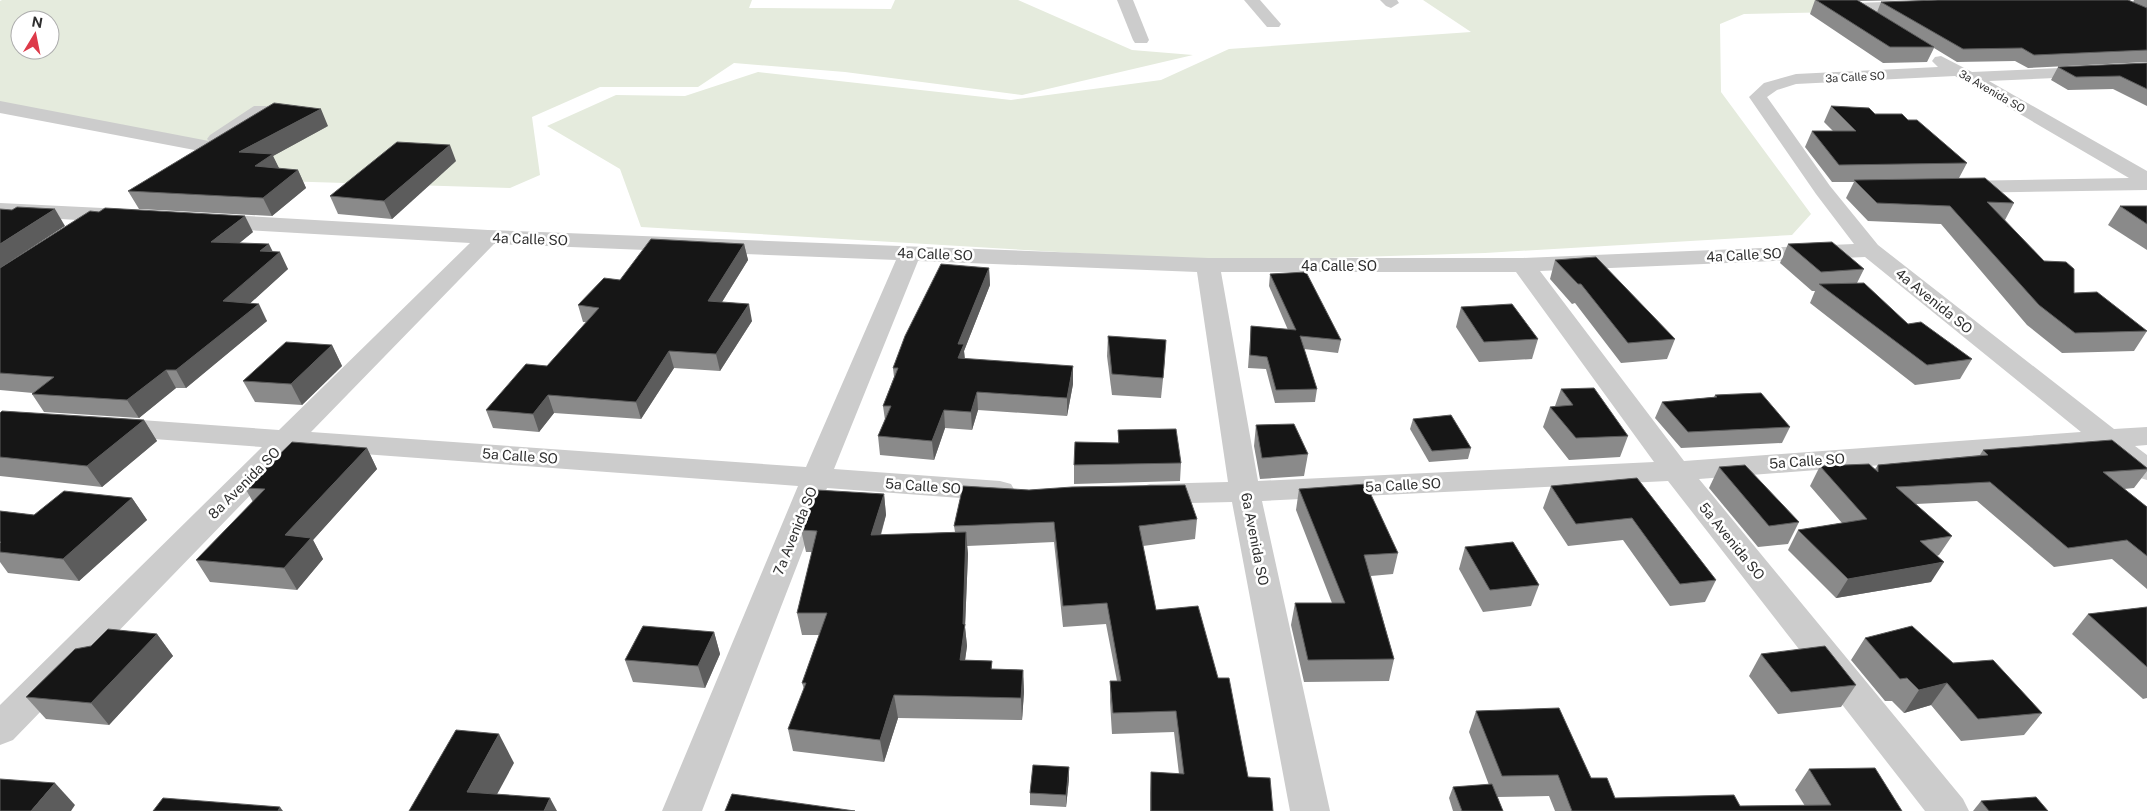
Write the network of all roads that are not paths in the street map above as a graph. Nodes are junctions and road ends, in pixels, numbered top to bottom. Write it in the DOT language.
graph roads {
  1 [pos="1124,0"];
  2 [pos="1252,0"];
  3 [pos="1846,4"];
  4 [pos="1931,5"];
  5 [pos="1877,23"];
  6 [pos="1272,24"];
  7 [pos="1141,40"];
  8 [pos="1925,52"];
  9 [pos="2147,69"];
  10 [pos="1962,74"];
  11 [pos="1758,97"];
  12 [pos="0,107"];
  13 [pos="261,110"];
  14 [pos="205,146"];
  15 [pos="181,162"];
  16 [pos="2147,180"];
  17 [pos="2147,184"];
  18 [pos="1941,188"];
  19 [pos="1852,189"];
  20 [pos="1823,190"];
  21 [pos="124,199"];
  22 [pos="0,209"];
  23 [pos="100,215"];
  24 [pos="140,217"];
  25 [pos="190,220"];
  26 [pos="75,231"];
  27 [pos="488,237"];
  28 [pos="1870,250"];
  29 [pos="910,253"];
  30 [pos="1208,265"];
  31 [pos="1523,265"];
  32 [pos="89,426"];
  33 [pos="2147,436"];
  34 [pos="288,439"];
  35 [pos="2107,439"];
  36 [pos="2147,470"];
  37 [pos="1676,471"];
  38 [pos="816,478"];
  39 [pos="1245,492"];
  40 [pos="1028,493"];
  41 [pos="1126,495"];
  42 [pos="0,729"];
  43 [pos="682,811"];
  44 [pos="1310,811"];
  45 [pos="1949,811"];
  1 -- 7 [label="street"];
  2 -- 6 [label="street"];
  3 -- 4 [label="street"];
  3 -- 5 [label="street"];
  8 -- 10 [label="street, 3a Avenida SO"];
  9 -- 10 [label="street, 3a Calle SO"];
  10 -- 11 [label="street, 3a Calle SO"];
  10 -- 16 [label="street, 3a Avenida SO"];
  11 -- 20 [label="street, 4a Avenida SO"];
  12 -- 14 [label="street"];
  13 -- 14 [label="street"];
  14 -- 15 [label="street"];
  17 -- 18 [label="street"];
  19 -- 20 [label="street"];
  20 -- 28 [label="street, 4a Avenida SO"];
  21 -- 23 [label="street"];
  22 -- 23 [label="street"];
  23 -- 24 [label="street"];
  23 -- 26 [label="street"];
  25 -- 27 [label="street, 4a Calle SO"];
  27 -- 29 [label="street, 4a Calle SO"];
  27 -- 34 [label="street, 8a Avenida SO"];
  28 -- 31 [label="street, 4a Calle SO"];
  28 -- 35 [label="street, 4a Avenida SO"];
  29 -- 30 [label="street, 4a Calle SO"];
  29 -- 38 [label="street, 7a Avenida SO"];
  30 -- 31 [label="street, 4a Calle SO"];
  30 -- 39 [label="street, 6a Avenida SO"];
  31 -- 37 [label="street, 5a Avenida SO"];
  32 -- 34 [label="street, 5a Calle SO"];
  33 -- 35 [label="street, 5a Calle SO"];
  34 -- 38 [label="street, 5a Calle SO"];
  34 -- 42 [label="street, 8a Avenida SO"];
  35 -- 36 [label="street, 4a Avenida SO"];
  35 -- 37 [label="street, 5a Calle SO"];
  37 -- 39 [label="street, 5a Calle SO"];
  37 -- 45 [label="street, 5a Avenida SO"];
  38 -- 40 [label="street, 5a Calle SO"];
  38 -- 43 [label="street, 7a Avenida SO"];
  39 -- 41 [label="street, 5a Calle SO"];
  39 -- 44 [label="street, 6a Avenida SO"];
}
